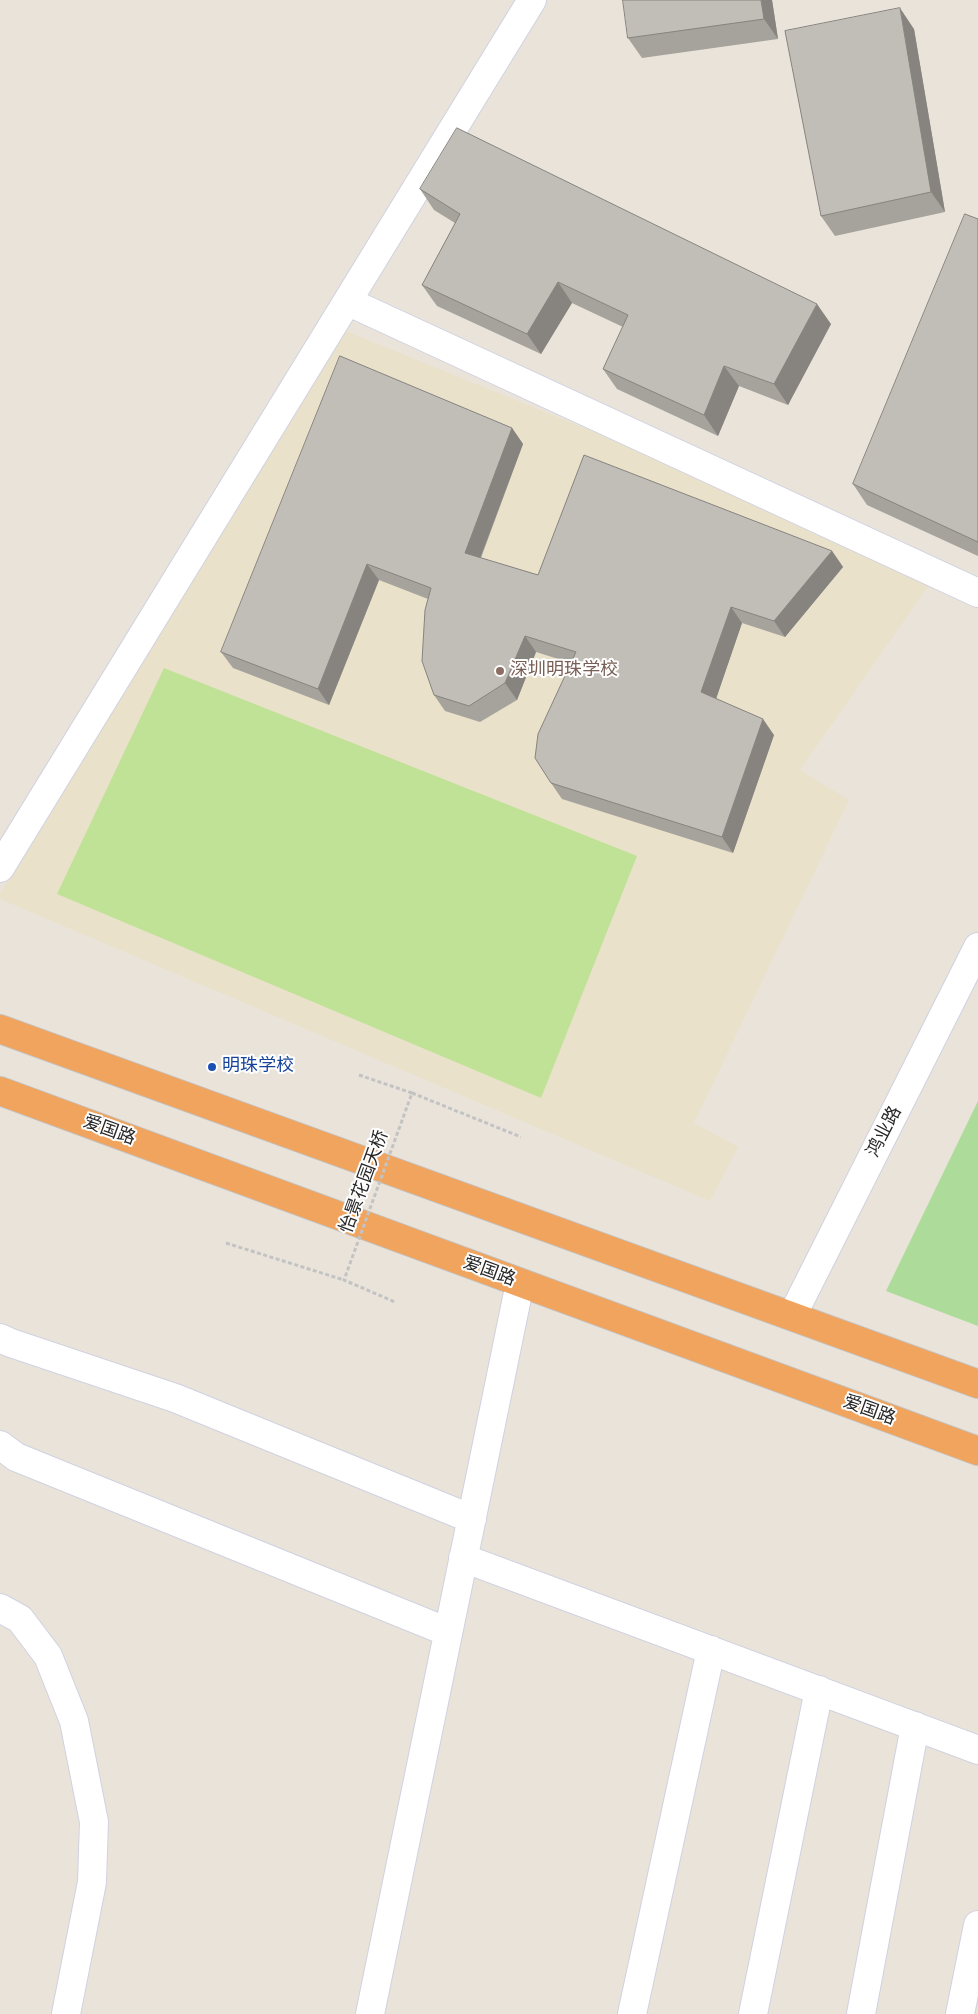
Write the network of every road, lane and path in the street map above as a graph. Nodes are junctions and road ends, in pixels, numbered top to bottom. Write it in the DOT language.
graph roads {
  1 [pos="532,0"];
  2 [pos="349,302"];
  3 [pos="978,592"];
  4 [pos="0,868"];
  5 [pos="978,947"];
  6 [pos="0,1029"];
  7 [pos="359,1075"];
  8 [pos="0,1091"];
  9 [pos="412,1093"];
  10 [pos="521,1137"];
  11 [pos="226,1243"];
  12 [pos="344,1280"];
  13 [pos="520,1284"];
  14 [pos="395,1302"];
  15 [pos="792,1316"];
  16 [pos="0,1338"];
  17 [pos="978,1384"];
  18 [pos="0,1444"];
  19 [pos="978,1451"];
  20 [pos="472,1519"];
  21 [pos="463,1558"];
  22 [pos="0,1608"];
  23 [pos="448,1632"];
  24 [pos="711,1650"];
  25 [pos="818,1690"];
  26 [pos="915,1726"];
  27 [pos="978,1750"];
  28 [pos="978,1925"];
  29 [pos="66,2014"];
  30 [pos="370,2014"];
  31 [pos="632,2014"];
  32 [pos="753,2014"];
  33 [pos="861,2014"];
  34 [pos="960,2014"];
  1 -- 2 [label="street"];
  2 -- 3 [label="street"];
  2 -- 4 [label="street"];
  5 -- 15 [label="street, 鸿业路"];
  6 -- 15 [label="highway"];
  7 -- 9 [label="path, bridge"];
  8 -- 13 [label="highway, 爱国路"];
  9 -- 10 [label="path"];
  9 -- 12 [label="path, 怡景花园天桥, bridge"];
  11 -- 12 [label="path"];
  12 -- 14 [label="path, bridge"];
  13 -- 19 [label="highway, 爱国路"];
  13 -- 20 [label="street"];
  15 -- 17 [label="highway"];
  16 -- 20 [label="street"];
  18 -- 23 [label="street"];
  20 -- 21 [label="street"];
  21 -- 23 [label="street"];
  21 -- 24 [label="street"];
  22 -- 29 [label="street"];
  23 -- 30 [label="street"];
  24 -- 25 [label="street"];
  24 -- 31 [label="street"];
  25 -- 26 [label="street"];
  25 -- 32 [label="street"];
  26 -- 27 [label="street"];
  26 -- 33 [label="street"];
  28 -- 34 [label="street"];
}
